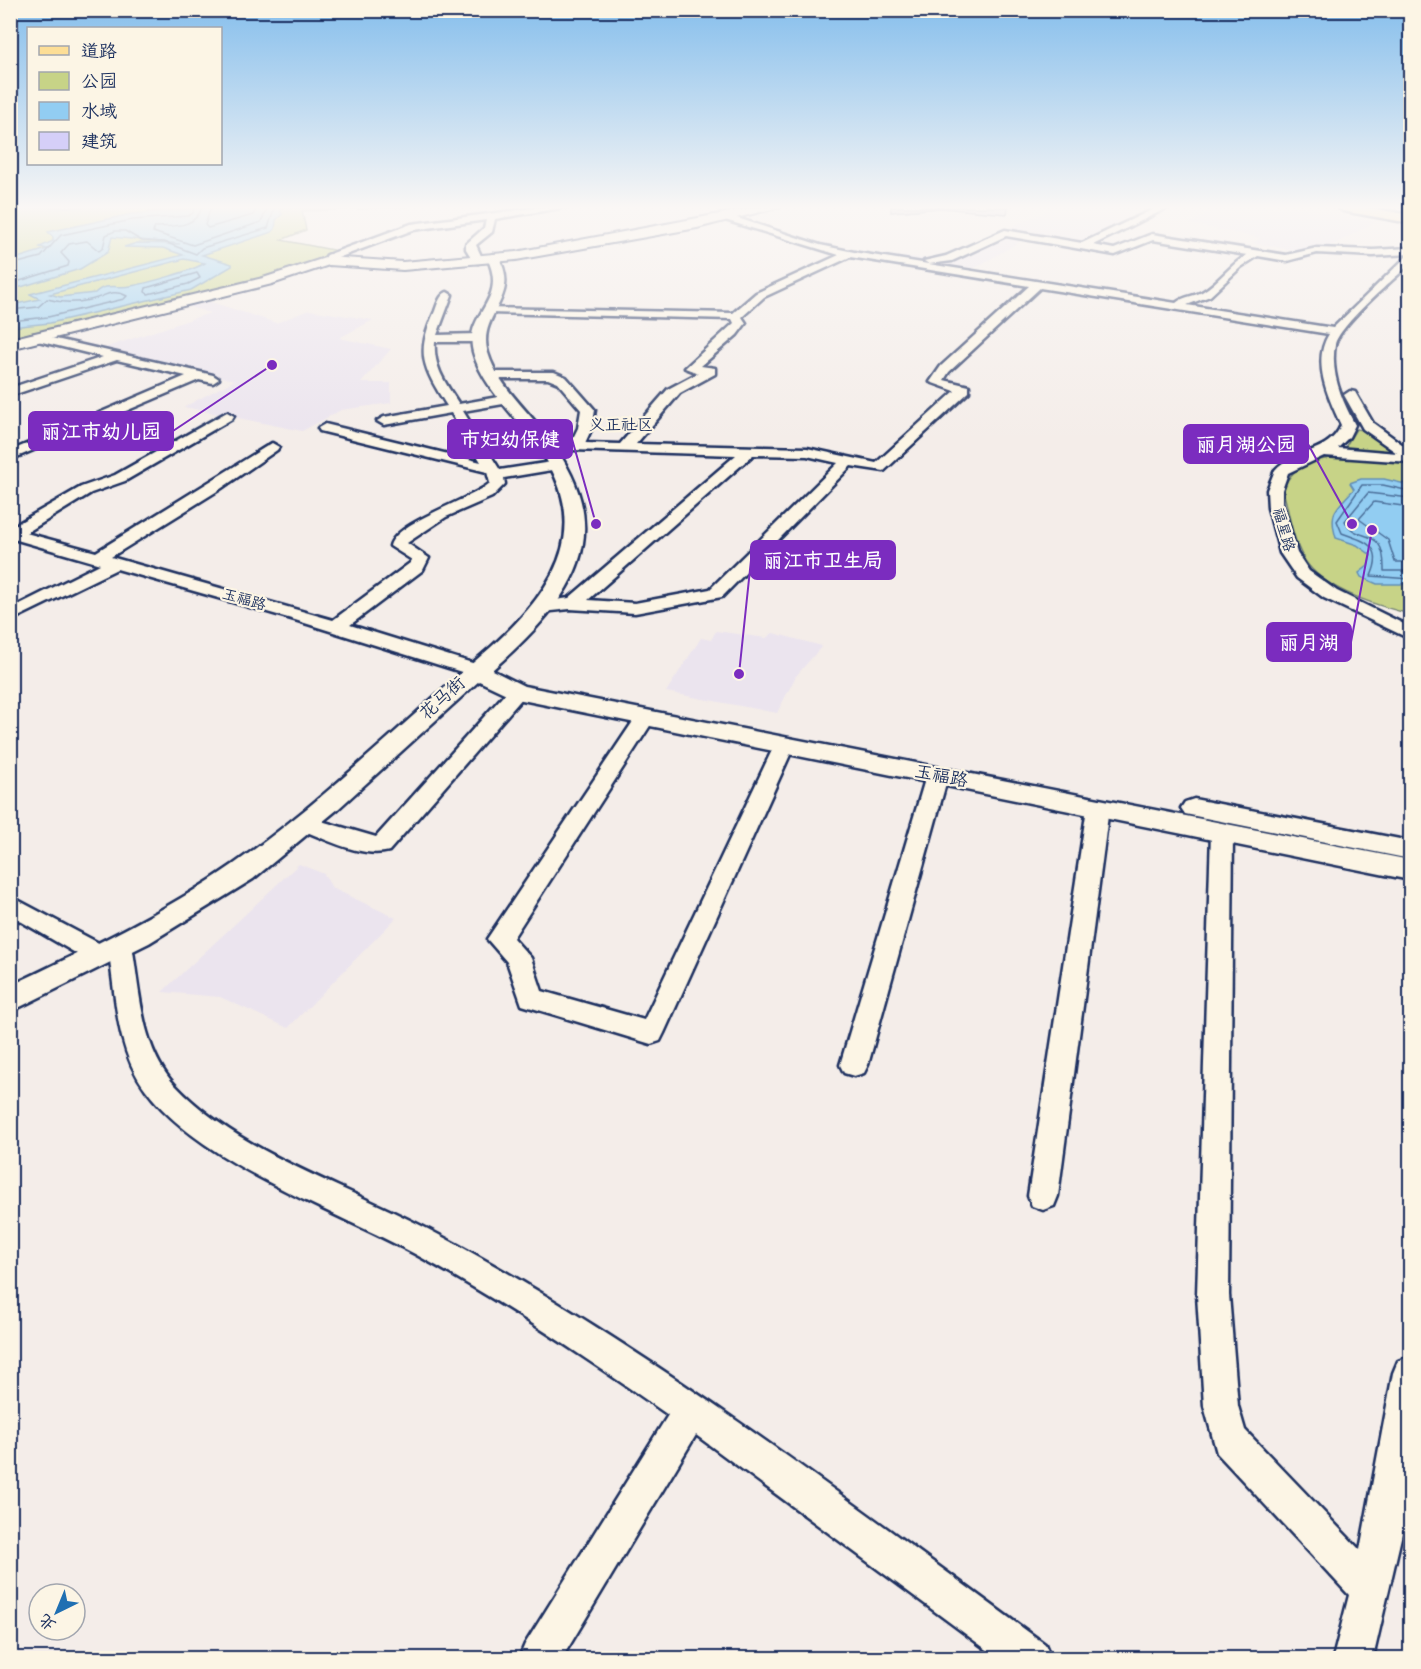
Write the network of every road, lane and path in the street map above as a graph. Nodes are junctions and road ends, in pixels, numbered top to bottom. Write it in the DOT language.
graph roads {
  1 [pos="251,285"];
  2 [pos="499,285"];
  3 [pos="783,285"];
  4 [pos="1037,285"];
  5 [pos="1044,285"];
  6 [pos="1216,285"];
  7 [pos="1383,285"];
  8 [pos="1396,285"];
  9 [pos="447,295"];
  10 [pos="1180,306"];
  11 [pos="490,310"];
  12 [pos="736,316"];
  13 [pos="1335,332"];
  14 [pos="34,337"];
  15 [pos="477,338"];
  16 [pos="429,339"];
  17 [pos="10,344"];
  18 [pos="1342,354"];
  19 [pos="112,359"];
  20 [pos="492,375"];
  21 [pos="197,376"];
  22 [pos="213,379"];
  23 [pos="1345,382"];
  24 [pos="10,394"];
  25 [pos="509,399"];
  26 [pos="455,408"];
  27 [pos="227,416"];
  28 [pos="384,420"];
  29 [pos="326,428"];
  30 [pos="1376,434"];
  31 [pos="1410,438"];
  32 [pos="544,446"];
  33 [pos="576,446"];
  34 [pos="272,447"];
  35 [pos="625,447"];
  36 [pos="749,451"];
  37 [pos="1320,452"];
  38 [pos="10,456"];
  39 [pos="1410,458"];
  40 [pos="848,461"];
  41 [pos="558,465"];
  42 [pos="494,472"];
  43 [pos="12,534"];
  44 [pos="107,560"];
  45 [pos="571,604"];
  46 [pos="542,607"];
  47 [pos="1363,608"];
  48 [pos="10,616"];
  49 [pos="1410,617"];
  50 [pos="336,627"];
  51 [pos="1410,634"];
  52 [pos="475,670"];
  53 [pos="517,692"];
  54 [pos="645,718"];
  55 [pos="784,746"];
  56 [pos="937,776"];
  57 [pos="1098,808"];
  58 [pos="304,823"];
  59 [pos="1222,832"];
  60 [pos="1410,850"];
  61 [pos="1410,870"];
  62 [pos="10,904"];
  63 [pos="110,950"];
  64 [pos="10,1000"];
  65 [pos="854,1065"];
  66 [pos="1043,1196"];
  67 [pos="1410,1373"];
  68 [pos="691,1411"];
  69 [pos="1370,1589"];
  70 [pos="539,1659"];
  71 [pos="1031,1659"];
  72 [pos="1353,1659"];
  1 -- 14 [label="main road"];
  2 -- 11 [label="street"];
  3 -- 12 [label="street"];
  4 -- 40 [label="street"];
  5 -- 10 [label="street"];
  6 -- 10 [label="street"];
  7 -- 13 [label="street, 福星路"];
  8 -- 18 [label="street"];
  9 -- 16 [label="street"];
  10 -- 13 [label="street"];
  11 -- 12 [label="street"];
  11 -- 15 [label="street"];
  12 -- 35 [label="street"];
  13 -- 37 [label="street, 福星路"];
  14 -- 17 [label="main road"];
  14 -- 19 [label="street"];
  15 -- 16 [label="street"];
  15 -- 20 [label="street, 花马街"];
  16 -- 26 [label="street"];
  19 -- 21 [label="street"];
  19 -- 24 [label="street"];
  20 -- 25 [label="street, 花马街"];
  20 -- 33 [label="street"];
  21 -- 22 [label="street"];
  21 -- 38 [label="street"];
  23 -- 30 [label="street"];
  25 -- 26 [label="street"];
  25 -- 32 [label="street, 花马街"];
  26 -- 28 [label="street"];
  26 -- 42 [label="street"];
  27 -- 43 [label="street"];
  29 -- 42 [label="street"];
  30 -- 31 [label="street"];
  30 -- 39 [label="street"];
  32 -- 33 [label="street"];
  32 -- 41 [label="street, 花马街"];
  33 -- 35 [label="street"];
  34 -- 44 [label="street"];
  35 -- 36 [label="street"];
  36 -- 40 [label="street"];
  36 -- 45 [label="street"];
  37 -- 39 [label="street"];
  37 -- 47 [label="street, 福星路"];
  40 -- 45 [label="street"];
  41 -- 42 [label="street"];
  41 -- 46 [label="street, 花马街"];
  42 -- 50 [label="street"];
  43 -- 44 [label="street, 玉福路"];
  44 -- 48 [label="street"];
  44 -- 50 [label="street, 玉福路"];
  45 -- 46 [label="street"];
  46 -- 52 [label="street, 花马街"];
  47 -- 49 [label="street"];
  47 -- 51 [label="street, 福星路"];
  50 -- 52 [label="street, 玉福路"];
  52 -- 53 [label="street, 玉福路"];
  52 -- 58 [label="street, 花马街"];
  52 -- 60 [label="street, 玉福路"];
  53 -- 54 [label="street, 玉福路"];
  53 -- 58 [label="street"];
  54 -- 55 [label="street, 玉福路"];
  54 -- 55 [label="street"];
  55 -- 56 [label="street, 玉福路"];
  56 -- 57 [label="street, 玉福路"];
  56 -- 65 [label="street"];
  57 -- 59 [label="street, 玉福路"];
  57 -- 66 [label="street"];
  58 -- 63 [label="street, 花马街"];
  59 -- 61 [label="street, 玉福路"];
  59 -- 69 [label="street"];
  62 -- 63 [label="street"];
  63 -- 64 [label="street, 花马街"];
  63 -- 68 [label="street"];
  67 -- 69 [label="street"];
  68 -- 70 [label="street"];
  68 -- 71 [label="street"];
  69 -- 72 [label="street"];
}
